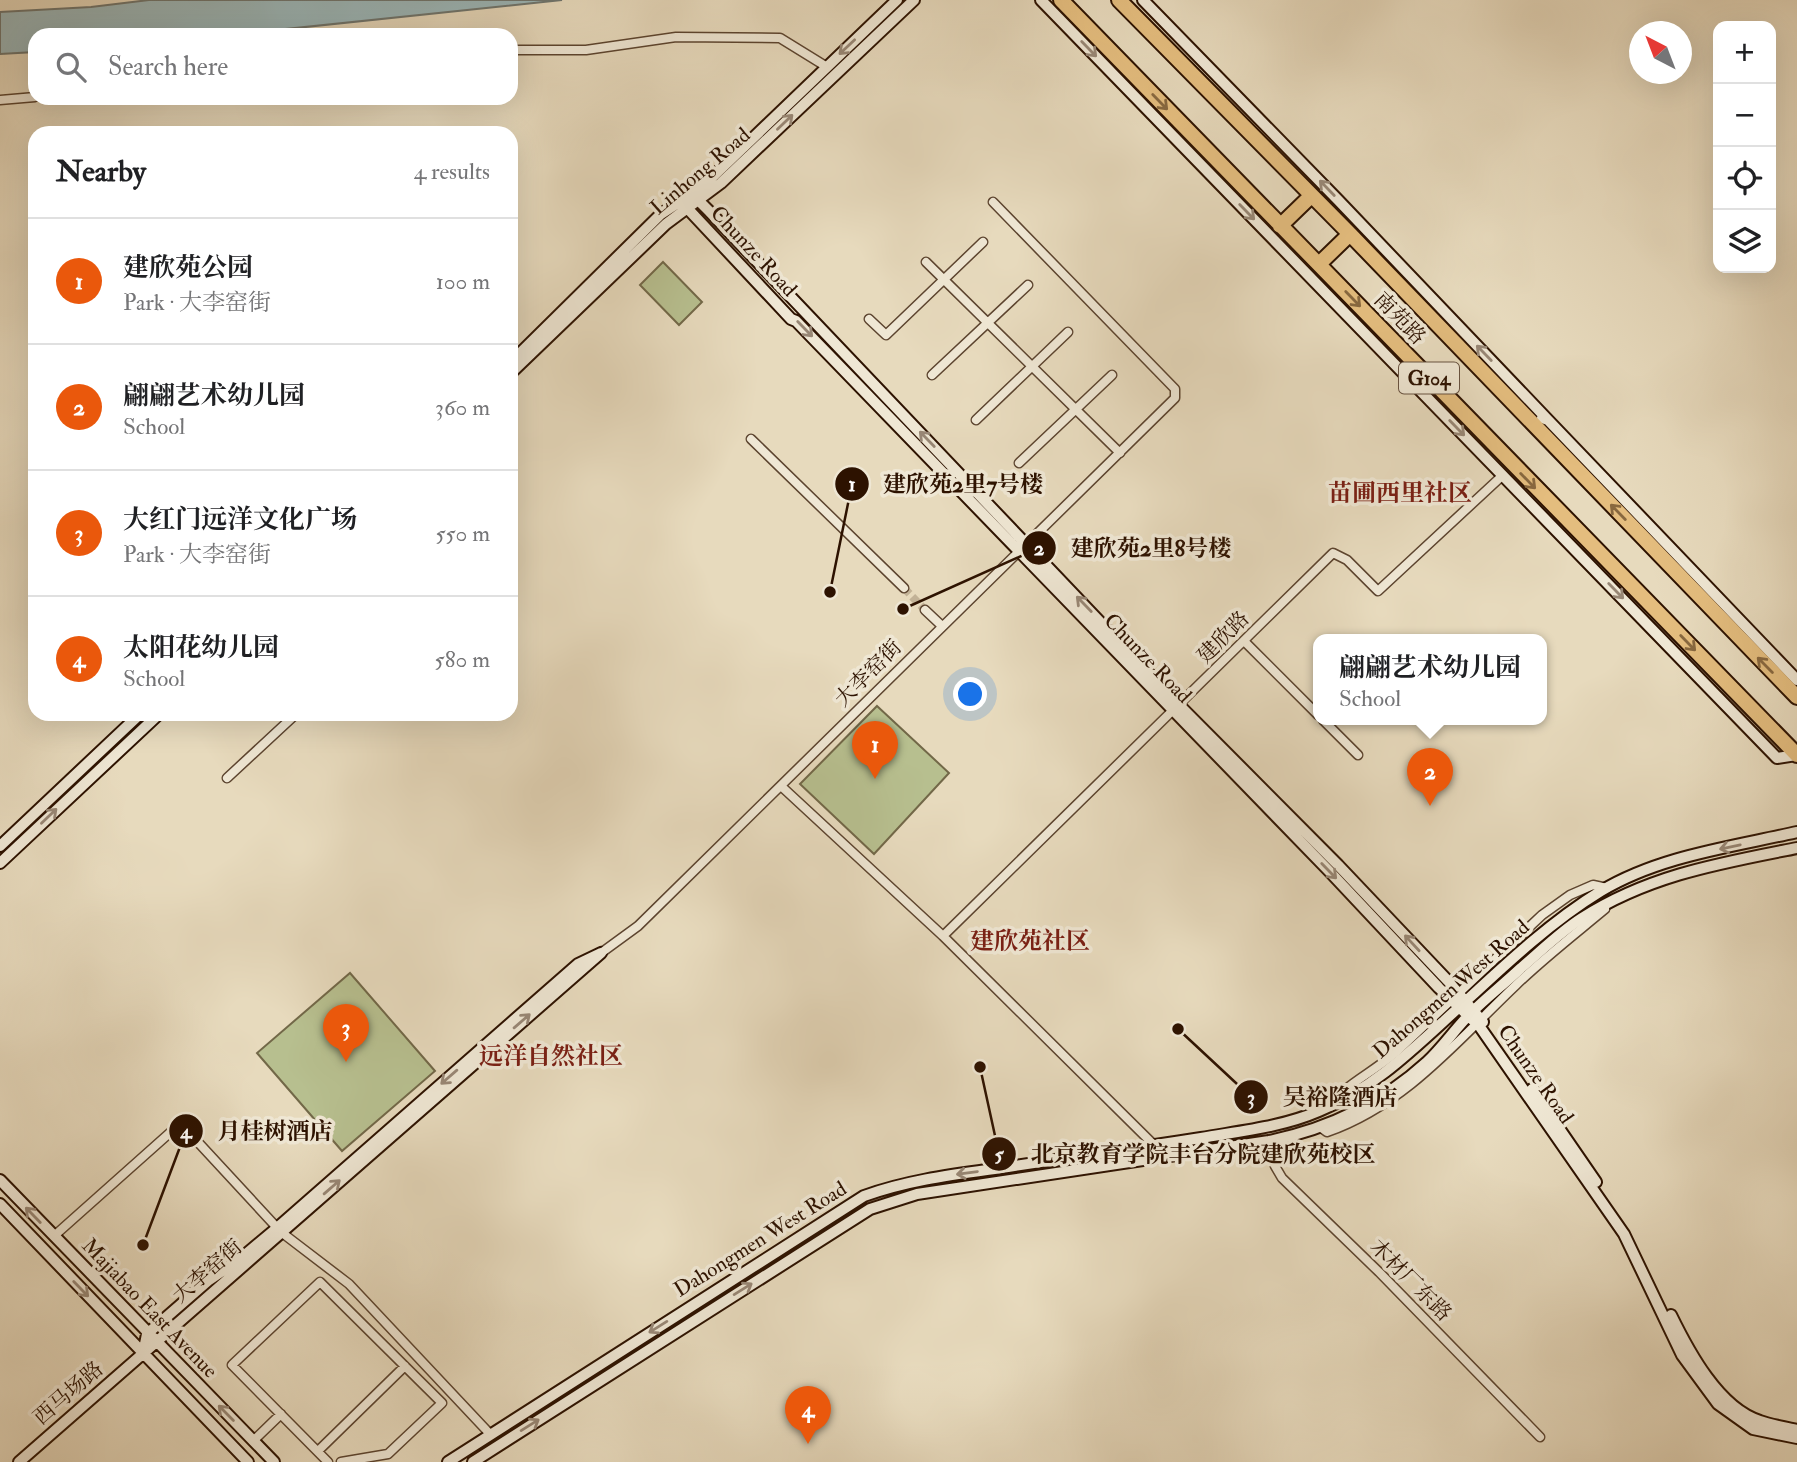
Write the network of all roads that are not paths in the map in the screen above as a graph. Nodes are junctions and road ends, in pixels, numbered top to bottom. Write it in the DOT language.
graph roads {
  1 [pos="897,0"];
  2 [pos="914,0"];
  3 [pos="1041,0"];
  4 [pos="1061,0"];
  5 [pos="1119,0"];
  6 [pos="1143,0"];
  7 [pos="518,50"];
  8 [pos="827,67"];
  9 [pos="28,97"];
  10 [pos="0,100"];
  11 [pos="1311,195"];
  12 [pos="687,196"];
  13 [pos="699,201"];
  14 [pos="993,202"];
  15 [pos="688,209"];
  16 [pos="1280,226"];
  17 [pos="1350,234"];
  18 [pos="984,242"];
  19 [pos="926,262"];
  20 [pos="1319,264"];
  21 [pos="944,280"];
  22 [pos="1028,285"];
  23 [pos="869,319"];
  24 [pos="988,323"];
  25 [pos="1068,331"];
  26 [pos="518,355"];
  27 [pos="518,366"];
  28 [pos="1032,366"];
  29 [pos="1112,374"];
  30 [pos="932,375"];
  31 [pos="1076,410"];
  32 [pos="1522,411"];
  33 [pos="976,419"];
  34 [pos="1548,420"];
  35 [pos="751,439"];
  36 [pos="1120,453"];
  37 [pos="1019,463"];
  38 [pos="1503,475"];
  39 [pos="1023,549"];
  40 [pos="904,588"];
  41 [pos="1710,590"];
  42 [pos="925,610"];
  43 [pos="942,626"];
  44 [pos="1732,632"];
  45 [pos="1244,641"];
  46 [pos="1797,680"];
  47 [pos="1797,697"];
  48 [pos="1176,708"];
  49 [pos="1313,710"];
  50 [pos="133,721"];
  51 [pos="152,721"];
  52 [pos="288,721"];
  53 [pos="1328,725"];
  54 [pos="1358,755"];
  55 [pos="1797,755"];
  56 [pos="227,778"];
  57 [pos="781,786"];
  58 [pos="1797,832"];
  59 [pos="0,846"];
  60 [pos="1797,848"];
  61 [pos="0,863"];
  62 [pos="943,936"];
  63 [pos="601,953"];
  64 [pos="1459,1001"];
  65 [pos="1475,1017"];
  66 [pos="1269,1141"];
  67 [pos="1154,1145"];
  68 [pos="0,1180"];
  69 [pos="0,1204"];
  70 [pos="279,1230"];
  71 [pos="54,1236"];
  72 [pos="349,1284"];
  73 [pos="336,1296"];
  74 [pos="147,1334"];
  75 [pos="156,1342"];
  76 [pos="143,1354"];
  77 [pos="405,1366"];
  78 [pos="281,1414"];
  79 [pos="1797,1430"];
  80 [pos="490,1434"];
  81 [pos="1540,1437"];
  82 [pos="1797,1438"];
  83 [pos="253,1441"];
  84 [pos="318,1451"];
  85 [pos="19,1462"];
  86 [pos="248,1462"];
  87 [pos="274,1462"];
  88 [pos="328,1462"];
  89 [pos="341,1462"];
  90 [pos="448,1462"];
  91 [pos="473,1462"];
  1 -- 8 [label="street, Linhong Road, one-way"];
  13 -- 2 [label="street, Linhong Road, one-way"];
  3 -- 38 [label="street, one-way"];
  4 -- 16 [label="highway, 南苑路 / G104, one-way"];
  5 -- 11 [label="highway, 南苑路 / G104"];
  34 -- 6 [label="street, one-way"];
  7 -- 8 [label="street"];
  8 -- 12 [label="street, Linhong Road"];
  9 -- 10 [label="street"];
  11 -- 16 [label="highway"];
  11 -- 17 [label="highway, 南苑路 / G104"];
  12 -- 13 [label="street, Chunze Road"];
  12 -- 15 [label="street, Chunze Road"];
  12 -- 26 [label="street, Linhong Road"];
  13 -- 15 [label="street, Linhong Road"];
  39 -- 13 [label="street, Chunze Road, one-way"];
  14 -- 36 [label="street, 大李窑街"];
  15 -- 27 [label="street, Linhong Road"];
  15 -- 39 [label="street, Chunze Road, one-way"];
  16 -- 20 [label="highway, 南苑路 / G104"];
  17 -- 20 [label="highway"];
  17 -- 32 [label="highway, 南苑路 / G104"];
  18 -- 21 [label="street"];
  19 -- 21 [label="street"];
  20 -- 55 [label="highway, 南苑路 / G104, one-way"];
  21 -- 23 [label="street"];
  21 -- 24 [label="street"];
  22 -- 24 [label="street"];
  24 -- 28 [label="street"];
  24 -- 30 [label="street"];
  25 -- 28 [label="street"];
  28 -- 31 [label="street"];
  28 -- 33 [label="street"];
  29 -- 31 [label="street"];
  31 -- 36 [label="street"];
  31 -- 37 [label="street"];
  32 -- 34 [label="street"];
  44 -- 32 [label="highway, 南苑路 / G104, one-way"];
  34 -- 41 [label="street"];
  35 -- 40 [label="street"];
  36 -- 39 [label="street, 大李窑街"];
  38 -- 45 [label="street, 建欣路"];
  38 -- 55 [label="street, one-way"];
  39 -- 43 [label="street, 大李窑街"];
  39 -- 48 [label="street, Chunze Road"];
  41 -- 44 [label="street"];
  41 -- 46 [label="street"];
  42 -- 43 [label="street"];
  43 -- 57 [label="street, 大李窑街"];
  47 -- 44 [label="highway, 南苑路 / G104, one-way"];
  45 -- 48 [label="street, 建欣路"];
  45 -- 49 [label="street"];
  48 -- 62 [label="street, 建欣路"];
  48 -- 64 [label="street, Chunze Road"];
  50 -- 59 [label="street"];
  61 -- 51 [label="street, one-way"];
  52 -- 56 [label="street"];
  53 -- 54 [label="street"];
  57 -- 62 [label="street"];
  57 -- 63 [label="street, 大李窑街"];
  58 -- 64 [label="street, Dahongmen West Road, one-way"];
  60 -- 65 [label="street, Dahongmen West Road"];
  62 -- 67 [label="street"];
  63 -- 70 [label="street, 大李窑街"];
  64 -- 65 [label="street, Chunze Road"];
  64 -- 67 [label="street, Dahongmen West Road"];
  65 -- 66 [label="street, Dahongmen West Road"];
  65 -- 79 [label="street, Chunze Road"];
  65 -- 82 [label="street, Chunze Road"];
  66 -- 81 [label="street, 木材厂东路"];
  91 -- 66 [label="street, Dahongmen West Road, one-way"];
  67 -- 80 [label="street, Dahongmen West Road, one-way"];
  71 -- 68 [label="street, Majiabao East Avenue, one-way"];
  69 -- 76 [label="street, one-way"];
  70 -- 71 [label="street"];
  70 -- 72 [label="street"];
  70 -- 74 [label="street, 大李窑街"];
  70 -- 75 [label="street, 大李窑街"];
  71 -- 74 [label="street, Majiabao East Avenue"];
  72 -- 73 [label="street"];
  72 -- 80 [label="street"];
  73 -- 77 [label="street"];
  73 -- 78 [label="street"];
  74 -- 75 [label="street, Majiabao East Avenue"];
  74 -- 76 [label="street"];
  75 -- 76 [label="street, 大李窑街"];
  83 -- 75 [label="street, Majiabao East Avenue, one-way"];
  76 -- 85 [label="street, 西马场路"];
  76 -- 86 [label="street"];
  77 -- 84 [label="street"];
  77 -- 89 [label="street"];
  78 -- 83 [label="street"];
  78 -- 84 [label="street"];
  80 -- 90 [label="street, Dahongmen West Road"];
  83 -- 87 [label="street, Majiabao East Avenue"];
  84 -- 88 [label="street"];
}
